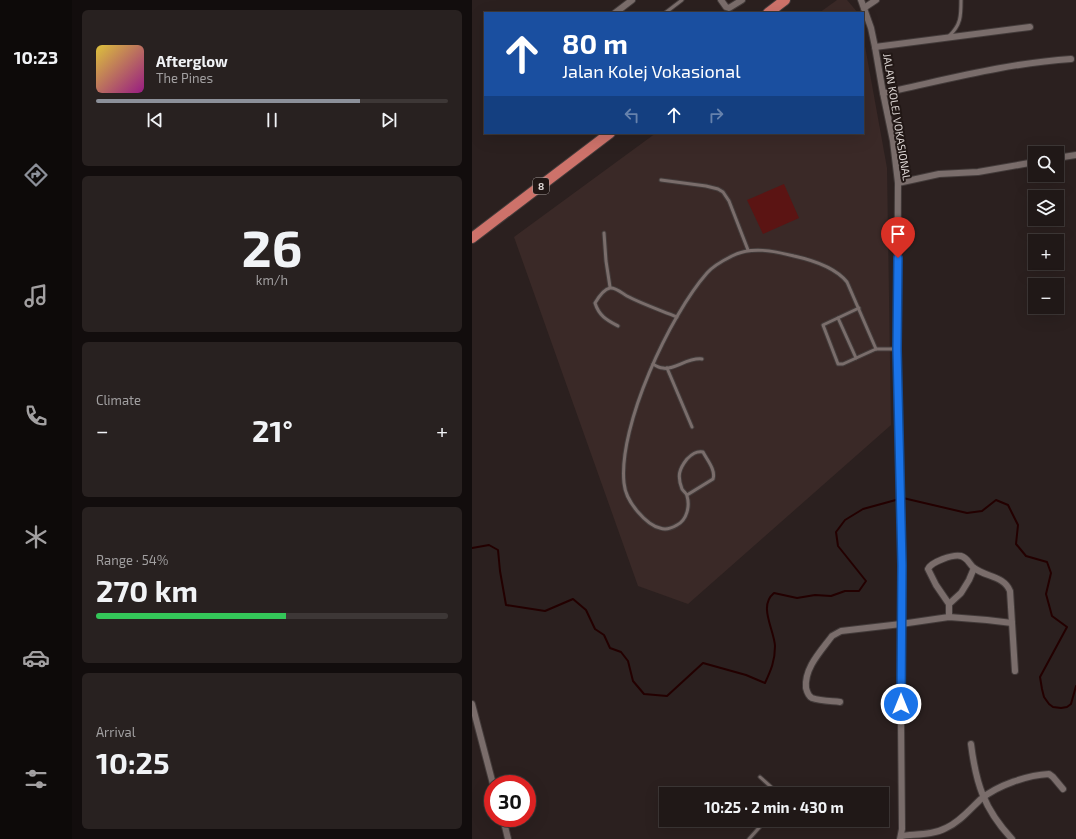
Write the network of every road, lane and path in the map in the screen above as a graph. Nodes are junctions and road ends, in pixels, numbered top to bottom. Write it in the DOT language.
graph roads {
  1 [pos="632,0"];
  2 [pos="682,0"];
  3 [pos="721,0"];
  4 [pos="742,0"];
  5 [pos="785,0"];
  6 [pos="861,0"];
  7 [pos="876,0"];
  8 [pos="961,0"];
  9 [pos="864,8"];
  10 [pos="616,12"];
  11 [pos="666,12"];
  12 [pos="769,12"];
  13 [pos="1030,27"];
  14 [pos="948,38"];
  15 [pos="875,47"];
  16 [pos="1071,59"];
  17 [pos="882,93"];
  18 [pos="609,134"];
  19 [pos="1076,155"];
  20 [pos="1064,157"];
  21 [pos="1028,163"];
  22 [pos="661,180"];
  23 [pos="898,183"];
  24 [pos="604,233"];
  25 [pos="472,238"];
  26 [pos="748,250"];
  27 [pos="610,287"];
  28 [pos="859,308"];
  29 [pos="676,317"];
  30 [pos="838,318"];
  31 [pos="618,326"];
  32 [pos="876,349"];
  33 [pos="897,349"];
  34 [pos="856,358"];
  35 [pos="702,359"];
  36 [pos="653,364"];
  37 [pos="667,368"];
  38 [pos="692,426"];
  39 [pos="687,495"];
  40 [pos="974,568"];
  41 [pos="949,604"];
  42 [pos="949,617"];
  43 [pos="1012,623"];
  44 [pos="901,624"];
  45 [pos="1015,671"];
  46 [pos="840,702"];
  47 [pos="472,704"];
  48 [pos="971,744"];
  49 [pos="491,775"];
  50 [pos="760,777"];
  51 [pos="771,787"];
  52 [pos="1063,789"];
  53 [pos="983,798"];
  54 [pos="505,827"];
  55 [pos="759,827"];
  56 [pos="901,838"];
  57 [pos="508,839"];
  58 [pos="748,839"];
  59 [pos="1012,839"];
  1 -- 10 [label="street"];
  2 -- 11 [label="lane"];
  3 -- 4 [label="street"];
  5 -- 12 [label="highway"];
  6 -- 9 [label="street, JALAN KOLEJ VOKASIONAL"];
  7 -- 9 [label="street"];
  8 -- 14 [label="lane"];
  9 -- 15 [label="street, JALAN KOLEJ VOKASIONAL"];
  13 -- 14 [label="street"];
  14 -- 15 [label="street"];
  15 -- 17 [label="street, JALAN KOLEJ VOKASIONAL"];
  16 -- 17 [label="street"];
  17 -- 23 [label="street, JALAN KOLEJ VOKASIONAL"];
  18 -- 25 [label="highway, 8"];
  19 -- 20 [label="street"];
  21 -- 23 [label="street"];
  22 -- 26 [label="lane"];
  23 -- 33 [label="street, JALAN KOLEJ VOKASIONAL"];
  24 -- 27 [label="lane"];
  26 -- 28 [label="lane"];
  26 -- 29 [label="lane"];
  27 -- 29 [label="lane"];
  27 -- 31 [label="lane"];
  28 -- 30 [label="lane"];
  28 -- 32 [label="lane"];
  29 -- 36 [label="lane"];
  30 -- 34 [label="lane"];
  30 -- 34 [label="lane"];
  32 -- 33 [label="lane"];
  32 -- 34 [label="lane"];
  33 -- 44 [label="street, JALAN KOLEJ VOKASIONAL"];
  35 -- 37 [label="lane"];
  36 -- 37 [label="lane"];
  36 -- 39 [label="lane"];
  37 -- 38 [label="lane"];
  39 -- 39 [label="lane"];
  40 -- 41 [label="street"];
  40 -- 41 [label="street"];
  40 -- 43 [label="street"];
  41 -- 42 [label="street"];
  42 -- 43 [label="street"];
  42 -- 44 [label="street"];
  43 -- 45 [label="street"];
  44 -- 46 [label="street"];
  44 -- 56 [label="street, JALAN KOLEJ VOKASIONAL"];
  47 -- 49 [label="street"];
  48 -- 53 [label="street"];
  50 -- 51 [label="lane"];
  52 -- 53 [label="street"];
  53 -- 56 [label="street"];
  53 -- 59 [label="street"];
  54 -- 57 [label="street"];
  55 -- 58 [label="lane"];
}
